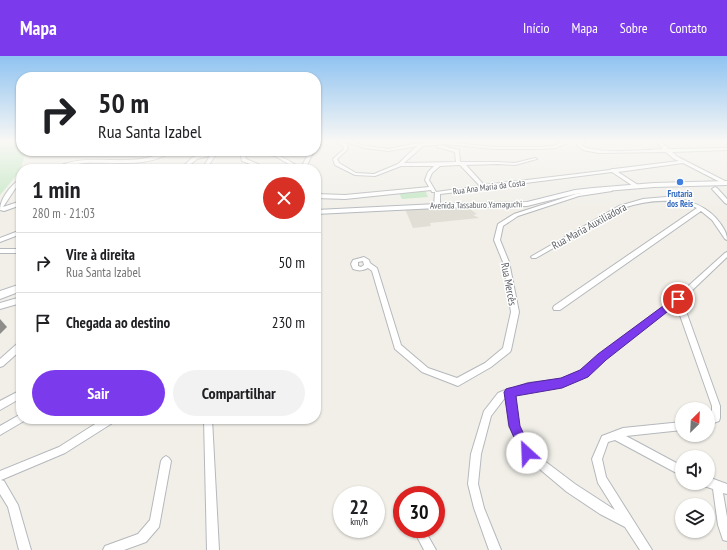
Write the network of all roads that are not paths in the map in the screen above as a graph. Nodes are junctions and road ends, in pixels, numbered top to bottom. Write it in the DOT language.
graph roads {
  1 [pos="339,164"];
  2 [pos="437,164"];
  3 [pos="439,164"];
  4 [pos="460,164"];
  5 [pos="665,164"];
  6 [pos="687,164"];
  7 [pos="400,165"];
  8 [pos="612,170"];
  9 [pos="16,184"];
  10 [pos="727,185"];
  11 [pos="636,186"];
  12 [pos="715,187"];
  13 [pos="431,188"];
  14 [pos="484,188"];
  15 [pos="621,188"];
  16 [pos="437,193"];
  17 [pos="322,196"];
  18 [pos="727,202"];
  19 [pos="16,205"];
  20 [pos="437,206"];
  21 [pos="0,208"];
  22 [pos="701,208"];
  23 [pos="321,212"];
  24 [pos="16,234"];
  25 [pos="727,238"];
  26 [pos="0,240"];
  27 [pos="0,251"];
  28 [pos="16,251"];
  29 [pos="727,254"];
  30 [pos="534,257"];
  31 [pos="368,265"];
  32 [pos="16,289"];
  33 [pos="0,295"];
  34 [pos="678,299"];
  35 [pos="16,301"];
  36 [pos="0,306"];
  37 [pos="557,308"];
  38 [pos="16,350"];
  39 [pos="0,364"];
  40 [pos="510,392"];
  41 [pos="16,397"];
  42 [pos="715,402"];
  43 [pos="715,403"];
  44 [pos="0,406"];
  45 [pos="715,418"];
  46 [pos="16,421"];
  47 [pos="103,424"];
  48 [pos="208,424"];
  49 [pos="675,427"];
  50 [pos="0,431"];
  51 [pos="615,435"];
  52 [pos="166,461"];
  53 [pos="675,466"];
  54 [pos="0,476"];
  55 [pos="0,485"];
  56 [pos="717,485"];
  57 [pos="629,523"];
  58 [pos="727,536"];
  59 [pos="423,538"];
  60 [pos="25,550"];
  61 [pos="109,550"];
  62 [pos="214,550"];
  63 [pos="430,550"];
  64 [pos="496,550"];
  65 [pos="646,550"];
  1 -- 7 [label="street"];
  2 -- 7 [label="street"];
  3 -- 13 [label="street"];
  4 -- 14 [label="street"];
  5 -- 8 [label="street, Rua Ana Maria da Costa"];
  6 -- 10 [label="street"];
  8 -- 11 [label="street"];
  8 -- 14 [label="street, Rua Ana Maria da Costa"];
  9 -- 21 [label="street"];
  10 -- 12 [label="street, Avenida Tassaburo Yamaguchi"];
  11 -- 12 [label="street, Avenida Tassaburo Yamaguchi"];
  11 -- 15 [label="street, Avenida Tassaburo Yamaguchi"];
  12 -- 18 [label="street"];
  13 -- 16 [label="street"];
  13 -- 17 [label="street"];
  14 -- 16 [label="street, Rua Ana Maria da Costa"];
  15 -- 20 [label="street, Avenida Tassaburo Yamaguchi"];
  15 -- 31 [label="street, Rua Mercês"];
  16 -- 20 [label="street"];
  19 -- 21 [label="street"];
  20 -- 23 [label="street, Avenida Tassaburo Yamaguchi"];
  22 -- 25 [label="street, Rua Maria Auxiliadora"];
  22 -- 30 [label="street, Rua Maria Auxiliadora"];
  22 -- 37 [label="street"];
  24 -- 26 [label="street"];
  27 -- 28 [label="street"];
  29 -- 34 [label="street"];
  32 -- 33 [label="street"];
  34 -- 40 [label="street"];
  34 -- 42 [label="street"];
  35 -- 36 [label="street"];
  38 -- 39 [label="street"];
  40 -- 57 [label="street"];
  40 -- 64 [label="street"];
  41 -- 44 [label="street"];
  43 -- 45 [label="street"];
  46 -- 50 [label="street"];
  47 -- 54 [label="street"];
  48 -- 62 [label="street"];
  49 -- 51 [label="street"];
  51 -- 53 [label="street"];
  51 -- 57 [label="street"];
  52 -- 61 [label="street"];
  55 -- 60 [label="street"];
  56 -- 58 [label="street"];
  57 -- 65 [label="street"];
  59 -- 63 [label="street"];
}
